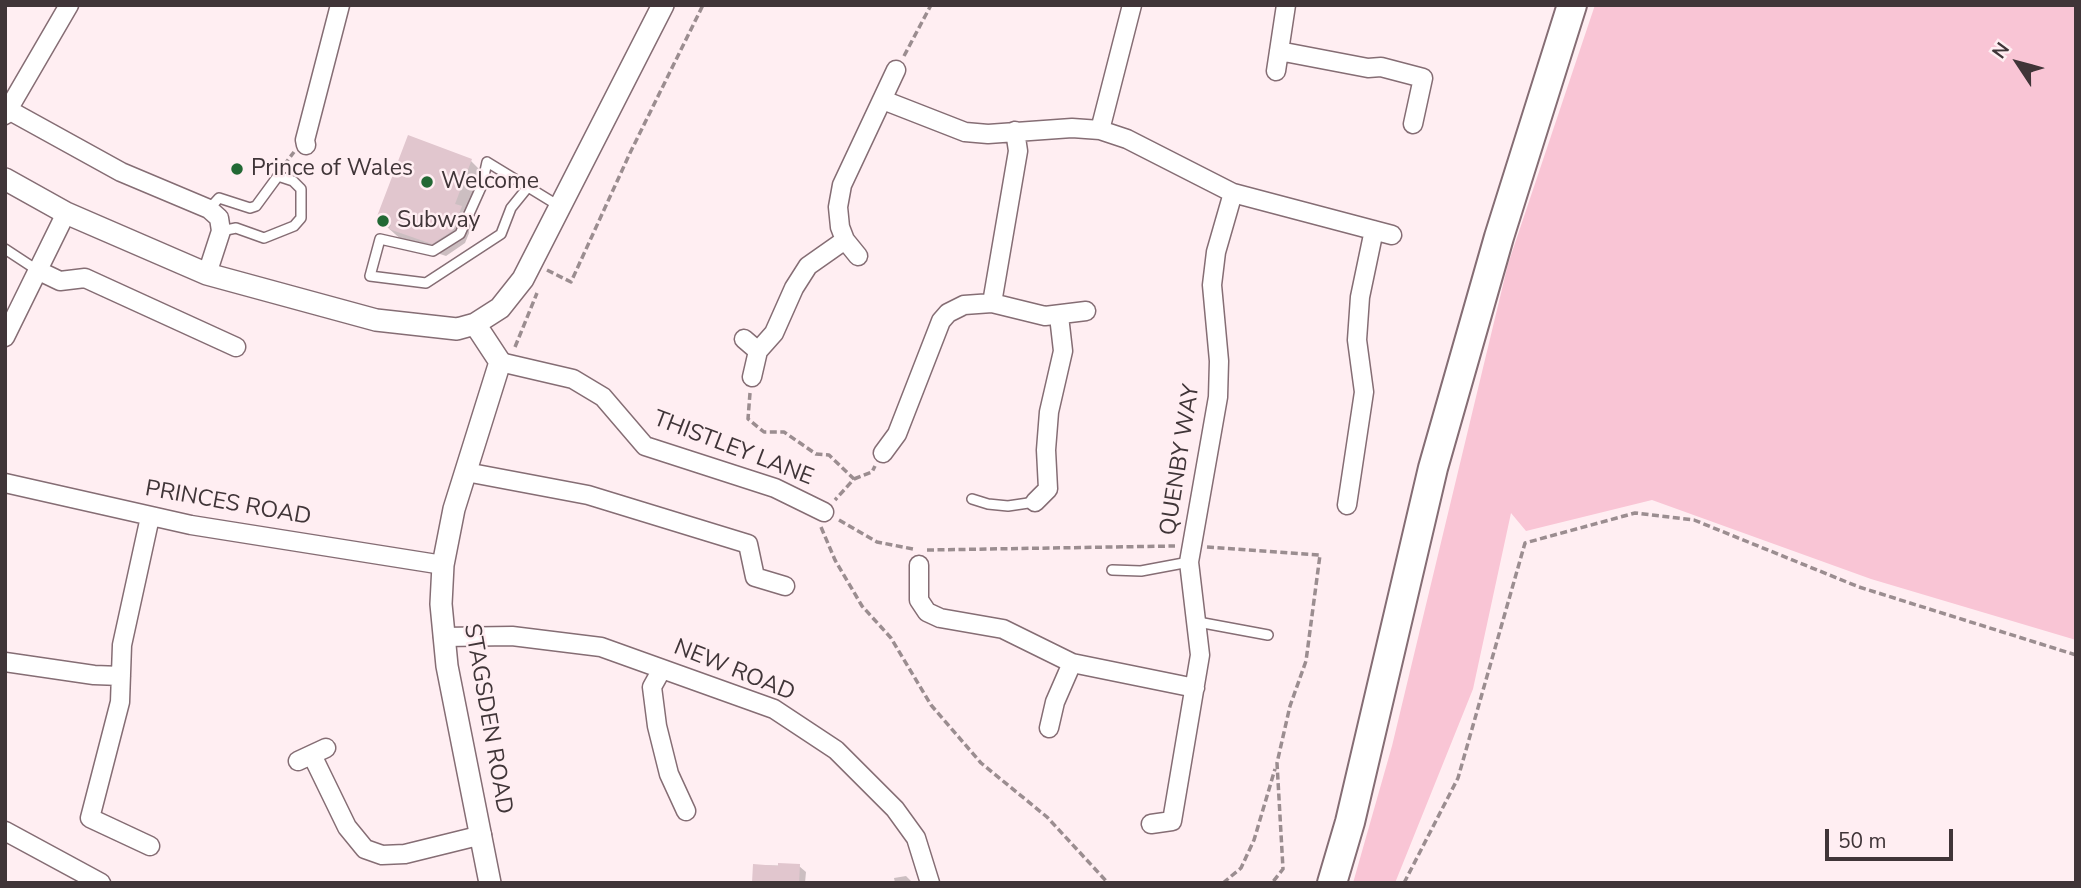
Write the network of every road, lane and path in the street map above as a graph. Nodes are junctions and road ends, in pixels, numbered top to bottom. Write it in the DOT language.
graph roads {
  1 [pos="69,5"];
  2 [pos="341,5"];
  3 [pos="663,5"];
  4 [pos="704,5"];
  5 [pos="930,5"];
  6 [pos="1132,5"];
  7 [pos="1286,5"];
  8 [pos="1572,5"];
  9 [pos="1279,51"];
  10 [pos="895,70"];
  11 [pos="1276,71"];
  12 [pos="883,100"];
  13 [pos="6,111"];
  14 [pos="1413,124"];
  15 [pos="1100,130"];
  16 [pos="1015,131"];
  17 [pos="305,142"];
  18 [pos="278,176"];
  19 [pos="5,179"];
  20 [pos="528,187"];
  21 [pos="1233,193"];
  22 [pos="561,207"];
  23 [pos="209,209"];
  24 [pos="66,213"];
  25 [pos="1374,230"];
  26 [pos="221,231"];
  27 [pos="1392,235"];
  28 [pos="845,240"];
  29 [pos="5,249"];
  30 [pos="859,256"];
  31 [pos="37,270"];
  32 [pos="207,274"];
  33 [pos="992,303"];
  34 [pos="1086,311"];
  35 [pos="1059,316"];
  36 [pos="475,324"];
  37 [pos="5,337"];
  38 [pos="744,339"];
  39 [pos="236,347"];
  40 [pos="758,351"];
  41 [pos="500,362"];
  42 [pos="751,377"];
  43 [pos="883,453"];
  44 [pos="466,472"];
  45 [pos="854,478"];
  46 [pos="5,483"];
  47 [pos="972,499"];
  48 [pos="1035,502"];
  49 [pos="1347,505"];
  50 [pos="824,512"];
  51 [pos="150,517"];
  52 [pos="1190,554"];
  53 [pos="921,558"];
  54 [pos="443,565"];
  55 [pos="1112,570"];
  56 [pos="785,586"];
  57 [pos="1198,622"];
  58 [pos="1268,635"];
  59 [pos="443,637"];
  60 [pos="2076,655"];
  61 [pos="5,662"];
  62 [pos="1072,663"];
  63 [pos="662,668"];
  64 [pos="121,676"];
  65 [pos="1195,688"];
  66 [pos="1049,728"];
  67 [pos="312,755"];
  68 [pos="1277,763"];
  69 [pos="686,811"];
  70 [pos="1151,824"];
  71 [pos="5,831"];
  72 [pos="482,835"];
  73 [pos="150,846"];
  74 [pos="101,883"];
  75 [pos="490,883"];
  76 [pos="930,883"];
  77 [pos="1108,883"];
  78 [pos="1223,883"];
  79 [pos="1272,883"];
  80 [pos="1332,883"];
  81 [pos="1404,883"];
  1 -- 13 [label="street"];
  2 -- 17 [label="street"];
  3 -- 22 [label="street"];
  4 -- 41 [label="path"];
  5 -- 10 [label="path"];
  6 -- 15 [label="street"];
  7 -- 9 [label="street"];
  8 -- 80 [label="highway"];
  9 -- 11 [label="street"];
  9 -- 14 [label="street"];
  10 -- 12 [label="street"];
  12 -- 16 [label="street"];
  12 -- 28 [label="street"];
  13 -- 23 [label="street"];
  15 -- 16 [label="street"];
  15 -- 21 [label="street"];
  16 -- 33 [label="street"];
  17 -- 18 [label="path"];
  18 -- 23 [label="lane"];
  18 -- 26 [label="lane"];
  19 -- 24 [label="street"];
  20 -- 20 [label="lane"];
  20 -- 22 [label="lane"];
  21 -- 25 [label="street"];
  21 -- 52 [label="street, QUENBY WAY"];
  22 -- 36 [label="street"];
  23 -- 26 [label="street"];
  24 -- 31 [label="street"];
  24 -- 32 [label="street"];
  25 -- 27 [label="street"];
  25 -- 49 [label="street"];
  26 -- 32 [label="street"];
  28 -- 30 [label="street"];
  28 -- 40 [label="street"];
  29 -- 31 [label="lane"];
  31 -- 37 [label="street"];
  31 -- 39 [label="street"];
  32 -- 36 [label="street"];
  33 -- 35 [label="street"];
  33 -- 43 [label="street"];
  34 -- 35 [label="street"];
  35 -- 48 [label="street"];
  36 -- 41 [label="street"];
  38 -- 40 [label="street"];
  40 -- 42 [label="street"];
  41 -- 44 [label="street, STAGSDEN ROAD"];
  41 -- 50 [label="street, THISTLEY LANE"];
  42 -- 45 [label="path"];
  43 -- 45 [label="path"];
  44 -- 54 [label="street, STAGSDEN ROAD"];
  44 -- 56 [label="street"];
  45 -- 50 [label="path"];
  46 -- 51 [label="street, PRINCES ROAD"];
  47 -- 48 [label="lane"];
  50 -- 53 [label="path, THISTLEY LANE"];
  50 -- 77 [label="path"];
  51 -- 54 [label="street, PRINCES ROAD"];
  51 -- 64 [label="street"];
  52 -- 53 [label="path, THISTLEY LANE"];
  52 -- 55 [label="lane"];
  52 -- 57 [label="street, QUENBY WAY"];
  52 -- 68 [label="path, THISTLEY LANE"];
  53 -- 62 [label="street"];
  54 -- 59 [label="street, STAGSDEN ROAD"];
  57 -- 58 [label="lane"];
  57 -- 65 [label="street, QUENBY WAY"];
  59 -- 63 [label="street, NEW ROAD"];
  59 -- 72 [label="street, STAGSDEN ROAD"];
  60 -- 81 [label="path"];
  61 -- 64 [label="street"];
  62 -- 65 [label="street"];
  62 -- 66 [label="street"];
  63 -- 69 [label="street"];
  63 -- 76 [label="street, NEW ROAD"];
  64 -- 73 [label="street"];
  65 -- 70 [label="street, QUENBY WAY"];
  67 -- 72 [label="street"];
  68 -- 78 [label="path"];
  68 -- 79 [label="path"];
  71 -- 74 [label="street"];
  72 -- 75 [label="street, STAGSDEN ROAD"];
}
